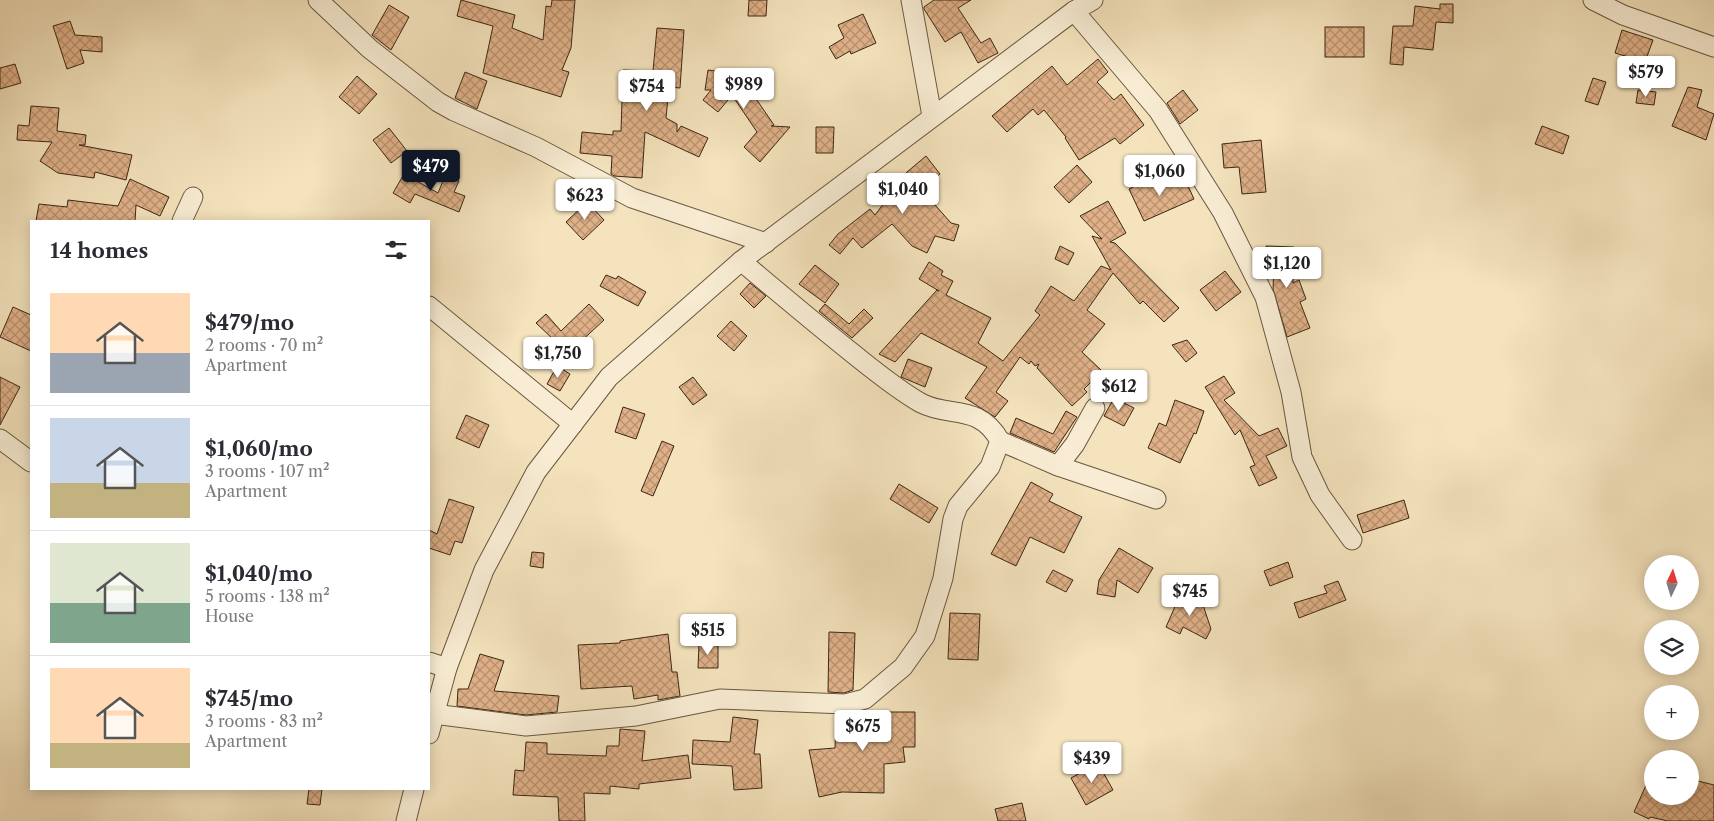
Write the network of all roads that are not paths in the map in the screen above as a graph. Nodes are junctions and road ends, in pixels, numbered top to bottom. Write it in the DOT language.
graph roads {
  1 [pos="318,0"];
  2 [pos="911,0"];
  3 [pos="1093,0"];
  4 [pos="1593,0"];
  5 [pos="1074,11"];
  6 [pos="1714,47"];
  7 [pos="932,116"];
  8 [pos="193,197"];
  9 [pos="182,220"];
  10 [pos="766,243"];
  11 [pos="741,261"];
  12 [pos="430,307"];
  13 [pos="1095,408"];
  14 [pos="573,424"];
  15 [pos="0,439"];
  16 [pos="1000,441"];
  17 [pos="30,461"];
  18 [pos="1058,466"];
  19 [pos="1156,498"];
  20 [pos="1352,540"];
  21 [pos="430,662"];
  22 [pos="448,668"];
  23 [pos="434,714"];
  24 [pos="430,730"];
  25 [pos="414,790"];
  26 [pos="406,821"];
  1 -- 10 [label="street"];
  2 -- 7 [label="street"];
  3 -- 5 [label="street"];
  4 -- 6 [label="street"];
  5 -- 7 [label="street"];
  5 -- 20 [label="street"];
  7 -- 10 [label="street"];
  8 -- 9 [label="street"];
  10 -- 11 [label="street"];
  11 -- 14 [label="street"];
  11 -- 16 [label="street"];
  12 -- 14 [label="street"];
  13 -- 18 [label="street"];
  14 -- 22 [label="street"];
  15 -- 17 [label="street"];
  16 -- 18 [label="street"];
  16 -- 23 [label="street"];
  18 -- 19 [label="street"];
  21 -- 22 [label="street"];
  22 -- 23 [label="street"];
  23 -- 24 [label="street"];
  25 -- 26 [label="street"];
}
